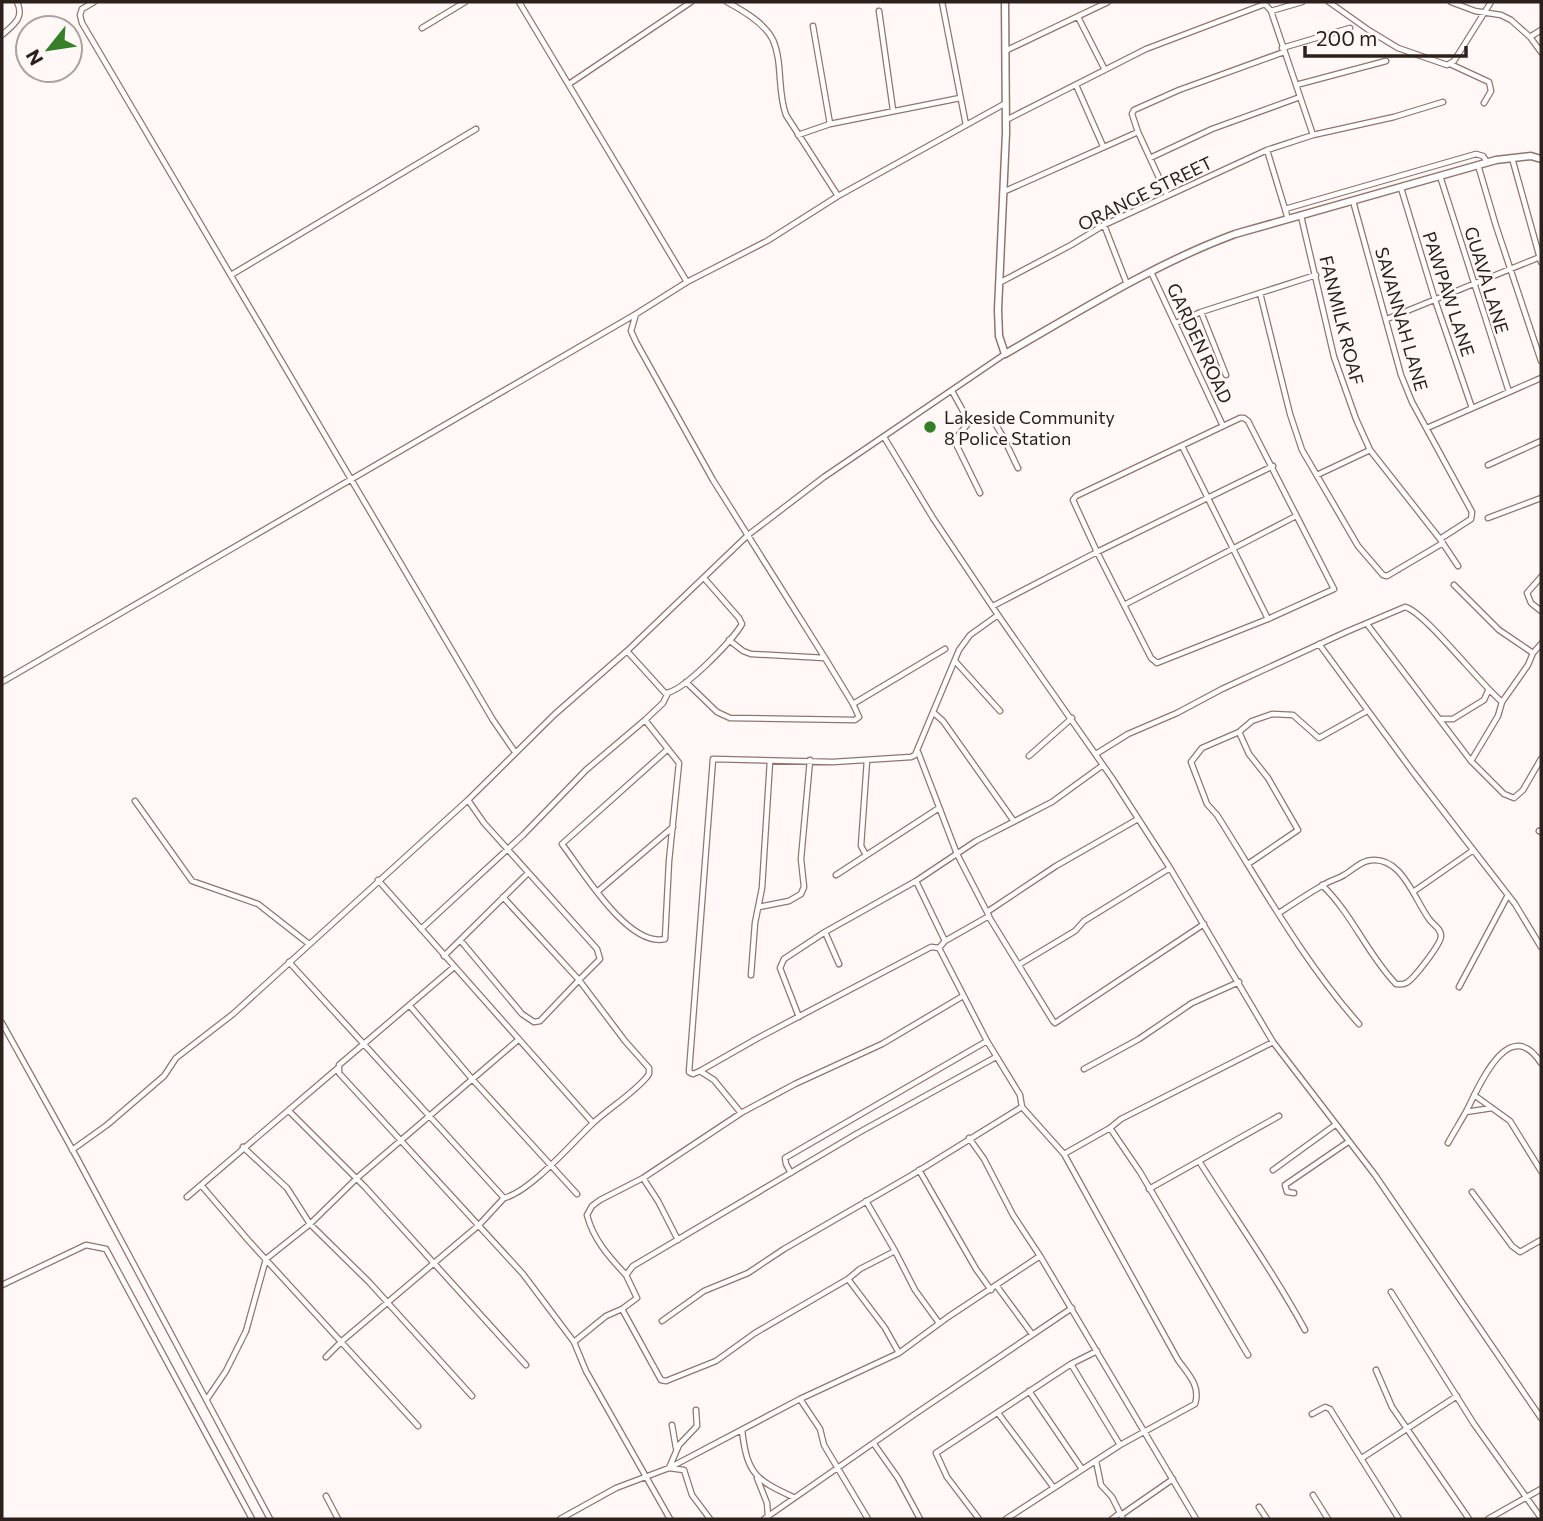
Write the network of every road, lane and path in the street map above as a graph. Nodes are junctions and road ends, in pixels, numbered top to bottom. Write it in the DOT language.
graph roads {
  1 [pos="17,2"];
  2 [pos="94,2"];
  3 [pos="466,2"];
  4 [pos="519,2"];
  5 [pos="691,2"];
  6 [pos="727,2"];
  7 [pos="942,2"];
  8 [pos="1004,2"];
  9 [pos="1108,2"];
  10 [pos="1302,2"];
  11 [pos="1329,2"];
  12 [pos="1451,2"];
  13 [pos="1491,2"];
  14 [pos="1265,3"];
  15 [pos="1270,10"];
  16 [pos="879,11"];
  17 [pos="1485,13"];
  18 [pos="1078,18"];
  19 [pos="813,26"];
  20 [pos="422,27"];
  21 [pos="1350,28"];
  22 [pos="1541,30"];
  23 [pos="2,35"];
  24 [pos="1530,37"];
  25 [pos="1283,50"];
  26 [pos="1005,51"];
  27 [pos="1541,52"];
  28 [pos="1386,61"];
  29 [pos="1450,64"];
  30 [pos="1105,70"];
  31 [pos="569,84"];
  32 [pos="1076,85"];
  33 [pos="1296,85"];
  34 [pos="1300,97"];
  35 [pos="960,98"];
  36 [pos="1443,102"];
  37 [pos="1006,103"];
  38 [pos="1484,103"];
  39 [pos="893,110"];
  40 [pos="1006,120"];
  41 [pos="830,124"];
  42 [pos="966,125"];
  43 [pos="477,129"];
  44 [pos="1138,132"];
  45 [pos="798,135"];
  46 [pos="1313,135"];
  47 [pos="1103,146"];
  48 [pos="1268,150"];
  49 [pos="1511,157"];
  50 [pos="1150,158"];
  51 [pos="1541,159"];
  52 [pos="1487,162"];
  53 [pos="1478,165"];
  54 [pos="1440,176"];
  55 [pos="1401,188"];
  56 [pos="1003,192"];
  57 [pos="838,195"];
  58 [pos="1167,195"];
  59 [pos="1353,201"];
  60 [pos="1285,209"];
  61 [pos="1301,216"];
  62 [pos="1288,219"];
  63 [pos="1104,225"];
  64 [pos="1541,259"];
  65 [pos="1510,270"];
  66 [pos="1151,272"];
  67 [pos="231,275"];
  68 [pos="1316,275"];
  69 [pos="687,282"];
  70 [pos="999,283"];
  71 [pos="1474,284"];
  72 [pos="1127,285"];
  73 [pos="1260,293"];
  74 [pos="1435,300"];
  75 [pos="1201,312"];
  76 [pos="636,314"];
  77 [pos="1387,319"];
  78 [pos="1176,323"];
  79 [pos="1005,354"];
  80 [pos="1541,360"];
  81 [pos="1226,375"];
  82 [pos="1541,378"];
  83 [pos="952,391"];
  84 [pos="1509,392"];
  85 [pos="1472,408"];
  86 [pos="970,421"];
  87 [pos="1223,426"];
  88 [pos="1427,428"];
  89 [pos="884,437"];
  90 [pos="1541,441"];
  91 [pos="1182,446"];
  92 [pos="1370,450"];
  93 [pos="1488,465"];
  94 [pos="1273,467"];
  95 [pos="1018,468"];
  96 [pos="1317,475"];
  97 [pos="351,478"];
  98 [pos="981,493"];
  99 [pos="1541,498"];
  100 [pos="1208,499"];
  101 [pos="1296,516"];
  102 [pos="1488,518"];
  103 [pos="748,535"];
  104 [pos="1442,541"];
  105 [pos="1234,549"];
  106 [pos="1097,552"];
  107 [pos="1458,566"];
  108 [pos="704,578"];
  109 [pos="1541,578"];
  110 [pos="1454,585"];
  111 [pos="993,606"];
  112 [pos="1124,606"];
  113 [pos="1541,611"];
  114 [pos="998,615"];
  115 [pos="1268,619"];
  116 [pos="1367,624"];
  117 [pos="729,640"];
  118 [pos="1320,644"];
  119 [pos="1541,644"];
  120 [pos="945,649"];
  121 [pos="627,651"];
  122 [pos="1533,653"];
  123 [pos="825,658"];
  124 [pos="955,661"];
  125 [pos="2,682"];
  126 [pos="686,682"];
  127 [pos="1488,691"];
  128 [pos="668,693"];
  129 [pos="1502,702"];
  130 [pos="853,704"];
  131 [pos="1000,711"];
  132 [pos="1367,711"];
  133 [pos="934,713"];
  134 [pos="1072,718"];
  135 [pos="1441,719"];
  136 [pos="645,720"];
  137 [pos="1239,732"];
  138 [pos="668,749"];
  139 [pos="918,752"];
  140 [pos="515,753"];
  141 [pos="1096,754"];
  142 [pos="1029,756"];
  143 [pos="1541,759"];
  144 [pos="810,760"];
  145 [pos="867,760"];
  146 [pos="771,761"];
  147 [pos="1471,761"];
  148 [pos="1103,765"];
  149 [pos="468,800"];
  150 [pos="135,801"];
  151 [pos="939,808"];
  152 [pos="1138,818"];
  153 [pos="1013,820"];
  154 [pos="673,827"];
  155 [pos="507,848"];
  156 [pos="1472,851"];
  157 [pos="957,853"];
  158 [pos="866,855"];
  159 [pos="1248,864"];
  160 [pos="1170,868"];
  161 [pos="528,873"];
  162 [pos="836,875"];
  163 [pos="378,880"];
  164 [pos="916,881"];
  165 [pos="1322,885"];
  166 [pos="597,892"];
  167 [pos="1413,892"];
  168 [pos="1508,895"];
  169 [pos="503,897"];
  170 [pos="759,908"];
  171 [pos="1279,913"];
  172 [pos="988,914"];
  173 [pos="1204,924"];
  174 [pos="421,929"];
  175 [pos="825,932"];
  176 [pos="461,941"];
  177 [pos="945,942"];
  178 [pos="309,944"];
  179 [pos="1541,947"];
  180 [pos="939,948"];
  181 [pos="444,956"];
  182 [pos="289,962"];
  183 [pos="839,964"];
  184 [pos="1020,964"];
  185 [pos="454,967"];
  186 [pos="751,975"];
  187 [pos="579,980"];
  188 [pos="1239,982"];
  189 [pos="1458,987"];
  190 [pos="963,996"];
  191 [pos="410,1006"];
  192 [pos="799,1017"];
  193 [pos="2,1023"];
  194 [pos="1359,1024"];
  195 [pos="518,1040"];
  196 [pos="987,1041"];
  197 [pos="1273,1042"];
  198 [pos="363,1045"];
  199 [pos="996,1057"];
  200 [pos="1541,1063"];
  201 [pos="338,1068"];
  202 [pos="1084,1069"];
  203 [pos="700,1071"];
  204 [pos="473,1080"];
  205 [pos="1474,1095"];
  206 [pos="1022,1107"];
  207 [pos="1493,1108"];
  208 [pos="289,1111"];
  209 [pos="1466,1112"];
  210 [pos="741,1113"];
  211 [pos="1279,1116"];
  212 [pos="428,1117"];
  213 [pos="593,1123"];
  214 [pos="1335,1125"];
  215 [pos="1110,1128"];
  216 [pos="969,1138"];
  217 [pos="402,1141"];
  218 [pos="1348,1142"];
  219 [pos="1448,1143"];
  220 [pos="243,1147"];
  221 [pos="72,1150"];
  222 [pos="1064,1154"];
  223 [pos="1199,1161"];
  224 [pos="550,1166"];
  225 [pos="919,1170"];
  226 [pos="1273,1170"];
  227 [pos="1541,1171"];
  228 [pos="791,1173"];
  229 [pos="357,1178"];
  230 [pos="643,1178"];
  231 [pos="201,1185"];
  232 [pos="1149,1189"];
  233 [pos="1472,1192"];
  234 [pos="577,1194"];
  235 [pos="1294,1194"];
  236 [pos="187,1197"];
  237 [pos="504,1198"];
  238 [pos="866,1201"];
  239 [pos="310,1224"];
  240 [pos="479,1225"];
  241 [pos="678,1240"];
  242 [pos="1541,1240"];
  243 [pos="895,1251"];
  244 [pos="1040,1256"];
  245 [pos="266,1259"];
  246 [pos="433,1264"];
  247 [pos="626,1275"];
  248 [pos="848,1279"];
  249 [pos="2,1285"];
  250 [pos="996,1285"];
  251 [pos="991,1290"];
  252 [pos="1391,1292"];
  253 [pos="388,1303"];
  254 [pos="1072,1308"];
  255 [pos="622,1309"];
  256 [pos="662,1321"];
  257 [pos="939,1323"];
  258 [pos="1305,1330"];
  259 [pos="1032,1334"];
  260 [pos="342,1341"];
  261 [pos="574,1342"];
  262 [pos="1097,1351"];
  263 [pos="899,1353"];
  264 [pos="1248,1355"];
  265 [pos="326,1357"];
  266 [pos="1071,1364"];
  267 [pos="526,1365"];
  268 [pos="1376,1370"];
  269 [pos="1029,1391"];
  270 [pos="472,1396"];
  271 [pos="1457,1396"];
  272 [pos="206,1399"];
  273 [pos="800,1399"];
  274 [pos="696,1410"];
  275 [pos="998,1412"];
  276 [pos="1312,1414"];
  277 [pos="1541,1418"];
  278 [pos="672,1425"];
  279 [pos="418,1426"];
  280 [pos="1409,1429"];
  281 [pos="742,1430"];
  282 [pos="1145,1432"];
  283 [pos="874,1444"];
  284 [pos="1120,1445"];
  285 [pos="675,1452"];
  286 [pos="1362,1458"];
  287 [pos="1096,1461"];
  288 [pos="669,1468"];
  289 [pos="839,1469"];
  290 [pos="1082,1469"];
  291 [pos="756,1474"];
  292 [pos="645,1477"];
  293 [pos="1173,1479"];
  294 [pos="1054,1488"];
  295 [pos="1541,1489"];
  296 [pos="1313,1495"];
  297 [pos="326,1496"];
  298 [pos="794,1498"];
  299 [pos="1525,1498"];
  300 [pos="1259,1507"];
  301 [pos="1121,1516"];
  302 [pos="766,1518"];
  303 [pos="1541,1518"];
  304 [pos="252,1519"];
  305 [pos="270,1519"];
  306 [pos="338,1519"];
  307 [pos="560,1519"];
  308 [pos="670,1519"];
  309 [pos="710,1519"];
  310 [pos="868,1519"];
  311 [pos="920,1519"];
  312 [pos="979,1519"];
  313 [pos="1006,1519"];
  314 [pos="1112,1519"];
  315 [pos="1196,1519"];
  316 [pos="1267,1519"];
  317 [pos="1328,1519"];
  318 [pos="1399,1519"];
  319 [pos="1469,1519"];
  320 [pos="1488,1519"];
  1 -- 23 [label="street"];
  2 -- 67 [label="street"];
  3 -- 20 [label="street"];
  4 -- 31 [label="street"];
  5 -- 31 [label="street"];
  6 -- 45 [label="street"];
  7 -- 35 [label="street"];
  8 -- 26 [label="street"];
  9 -- 18 [label="street"];
  10 -- 15 [label="street"];
  11 -- 29 [label="street"];
  12 -- 17 [label="street"];
  13 -- 17 [label="street"];
  14 -- 15 [label="street"];
  14 -- 30 [label="street"];
  15 -- 25 [label="street"];
  16 -- 39 [label="street"];
  17 -- 24 [label="street"];
  17 -- 29 [label="street"];
  18 -- 26 [label="street"];
  18 -- 30 [label="street"];
  19 -- 41 [label="street"];
  21 -- 25 [label="street"];
  22 -- 24 [label="street"];
  24 -- 27 [label="street"];
  25 -- 33 [label="street"];
  25 -- 44 [label="street"];
  26 -- 37 [label="street"];
  28 -- 33 [label="street"];
  29 -- 38 [label="street"];
  30 -- 32 [label="street"];
  31 -- 69 [label="street"];
  32 -- 40 [label="street"];
  32 -- 47 [label="street"];
  33 -- 34 [label="street"];
  34 -- 46 [label="street"];
  34 -- 50 [label="street"];
  35 -- 39 [label="street"];
  35 -- 42 [label="street"];
  36 -- 46 [label="street, ORANGE STREET"];
  37 -- 40 [label="street"];
  37 -- 42 [label="street"];
  39 -- 41 [label="street"];
  40 -- 56 [label="street"];
  41 -- 45 [label="street"];
  42 -- 57 [label="street"];
  43 -- 67 [label="street"];
  44 -- 47 [label="street"];
  44 -- 50 [label="street"];
  45 -- 57 [label="street"];
  46 -- 48 [label="street, ORANGE STREET"];
  47 -- 56 [label="street"];
  48 -- 58 [label="street, ORANGE STREET"];
  48 -- 60 [label="street"];
  49 -- 51 [label="street"];
  49 -- 52 [label="street"];
  49 -- 64 [label="street"];
  50 -- 58 [label="street"];
  52 -- 53 [label="street"];
  52 -- 60 [label="street"];
  53 -- 54 [label="street"];
  53 -- 65 [label="street"];
  54 -- 55 [label="street"];
  54 -- 71 [label="street, GUAVA LANE"];
  55 -- 59 [label="street"];
  55 -- 74 [label="street, PAWPAW LANE"];
  56 -- 70 [label="street"];
  57 -- 69 [label="street"];
  58 -- 63 [label="street, ORANGE STREET"];
  59 -- 61 [label="street"];
  59 -- 77 [label="street, SAVANNAH LANE"];
  60 -- 62 [label="street"];
  61 -- 62 [label="street"];
  61 -- 68 [label="street, FANMILK ROAF"];
  62 -- 66 [label="street"];
  63 -- 70 [label="street, ORANGE STREET"];
  63 -- 72 [label="street"];
  64 -- 65 [label="street"];
  65 -- 71 [label="street"];
  65 -- 80 [label="street"];
  66 -- 72 [label="street"];
  66 -- 78 [label="street, GARDEN ROAD"];
  67 -- 97 [label="street"];
  68 -- 73 [label="street"];
  68 -- 92 [label="street, FANMILK ROAF"];
  69 -- 76 [label="street"];
  70 -- 79 [label="street"];
  71 -- 74 [label="street"];
  71 -- 84 [label="street, GUAVA LANE"];
  72 -- 79 [label="street"];
  73 -- 75 [label="street"];
  73 -- 96 [label="street"];
  74 -- 77 [label="street"];
  74 -- 85 [label="street, PAWPAW LANE"];
  75 -- 78 [label="street"];
  75 -- 81 [label="street"];
  76 -- 97 [label="street"];
  76 -- 103 [label="street"];
  77 -- 88 [label="street, SAVANNAH LANE"];
  78 -- 87 [label="street, GARDEN ROAD"];
  79 -- 83 [label="street"];
  82 -- 84 [label="street"];
  83 -- 86 [label="street"];
  83 -- 89 [label="street"];
  84 -- 85 [label="street"];
  85 -- 88 [label="street"];
  86 -- 95 [label="street"];
  86 -- 98 [label="street"];
  87 -- 91 [label="street"];
  87 -- 94 [label="street"];
  88 -- 104 [label="street, SAVANNAH LANE"];
  89 -- 103 [label="street"];
  89 -- 111 [label="street"];
  90 -- 93 [label="street"];
  91 -- 100 [label="street"];
  91 -- 106 [label="street"];
  92 -- 96 [label="street"];
  92 -- 104 [label="street, FANMILK ROAF"];
  94 -- 100 [label="street"];
  94 -- 101 [label="street"];
  96 -- 104 [label="street"];
  97 -- 125 [label="street"];
  97 -- 140 [label="street"];
  99 -- 102 [label="street"];
  100 -- 105 [label="street"];
  100 -- 106 [label="street"];
  101 -- 105 [label="street"];
  101 -- 115 [label="street"];
  103 -- 108 [label="street"];
  103 -- 123 [label="street"];
  104 -- 107 [label="street, FANMILK ROAF"];
  105 -- 112 [label="street"];
  105 -- 115 [label="street"];
  106 -- 111 [label="street"];
  106 -- 112 [label="street"];
  108 -- 117 [label="street"];
  108 -- 121 [label="street"];
  109 -- 113 [label="street"];
  110 -- 122 [label="street"];
  111 -- 114 [label="street"];
  112 -- 115 [label="street"];
  114 -- 124 [label="street"];
  114 -- 134 [label="street"];
  116 -- 118 [label="street"];
  116 -- 127 [label="street"];
  116 -- 135 [label="street"];
  117 -- 123 [label="street"];
  117 -- 126 [label="street"];
  118 -- 132 [label="street"];
  118 -- 141 [label="street"];
  119 -- 122 [label="street"];
  120 -- 130 [label="street"];
  121 -- 128 [label="street"];
  121 -- 140 [label="street"];
  122 -- 129 [label="street"];
  123 -- 130 [label="street"];
  124 -- 131 [label="street"];
  124 -- 133 [label="street"];
  126 -- 128 [label="street"];
  126 -- 130 [label="street"];
  127 -- 129 [label="street"];
  127 -- 135 [label="street"];
  128 -- 136 [label="street"];
  129 -- 147 [label="street"];
  132 -- 137 [label="street"];
  132 -- 156 [label="street"];
  133 -- 139 [label="street"];
  133 -- 153 [label="street"];
  134 -- 141 [label="street"];
  134 -- 142 [label="street"];
  135 -- 147 [label="street"];
  136 -- 138 [label="street"];
  136 -- 155 [label="street"];
  137 -- 159 [label="street"];
  137 -- 159 [label="street"];
  138 -- 154 [label="street"];
  138 -- 166 [label="street"];
  139 -- 145 [label="street"];
  139 -- 151 [label="street"];
  140 -- 149 [label="street"];
  141 -- 148 [label="street"];
  143 -- 147 [label="street"];
  144 -- 145 [label="street"];
  144 -- 146 [label="street"];
  144 -- 170 [label="street"];
  145 -- 158 [label="street"];
  146 -- 170 [label="street"];
  146 -- 203 [label="street"];
  148 -- 152 [label="street"];
  148 -- 153 [label="street"];
  149 -- 155 [label="street"];
  149 -- 163 [label="street"];
  150 -- 178 [label="street"];
  151 -- 157 [label="street"];
  151 -- 158 [label="street"];
  152 -- 160 [label="street"];
  152 -- 172 [label="street"];
  153 -- 157 [label="street"];
  154 -- 166 [label="street"];
  154 -- 166 [label="street"];
  155 -- 161 [label="street"];
  155 -- 174 [label="street"];
  156 -- 167 [label="street"];
  156 -- 168 [label="street"];
  157 -- 164 [label="street"];
  157 -- 172 [label="street"];
  158 -- 162 [label="street"];
  159 -- 171 [label="street"];
  160 -- 173 [label="street"];
  160 -- 184 [label="street"];
  161 -- 169 [label="street"];
  161 -- 187 [label="street"];
  163 -- 174 [label="street"];
  163 -- 178 [label="street"];
  164 -- 175 [label="street"];
  164 -- 177 [label="street"];
  165 -- 167 [label="street"];
  165 -- 167 [label="street"];
  165 -- 171 [label="street"];
  168 -- 179 [label="street"];
  168 -- 189 [label="street"];
  169 -- 176 [label="street"];
  169 -- 187 [label="street"];
  170 -- 186 [label="street"];
  171 -- 194 [label="street"];
  172 -- 177 [label="street"];
  172 -- 184 [label="street"];
  173 -- 184 [label="street"];
  173 -- 188 [label="street"];
  174 -- 181 [label="street"];
  175 -- 183 [label="street"];
  175 -- 192 [label="street"];
  176 -- 181 [label="street"];
  176 -- 187 [label="street"];
  177 -- 180 [label="street"];
  178 -- 182 [label="street"];
  180 -- 190 [label="street"];
  180 -- 192 [label="street"];
  181 -- 185 [label="street"];
  182 -- 198 [label="street"];
  182 -- 221 [label="street"];
  185 -- 191 [label="street"];
  185 -- 195 [label="street"];
  187 -- 213 [label="street"];
  188 -- 197 [label="street"];
  188 -- 202 [label="street"];
  190 -- 196 [label="street"];
  190 -- 210 [label="street"];
  191 -- 198 [label="street"];
  191 -- 204 [label="street"];
  192 -- 203 [label="street"];
  193 -- 221 [label="street"];
  195 -- 204 [label="street"];
  195 -- 213 [label="street"];
  196 -- 199 [label="street"];
  196 -- 228 [label="street"];
  197 -- 214 [label="street"];
  197 -- 215 [label="street"];
  198 -- 201 [label="street"];
  198 -- 212 [label="street"];
  199 -- 206 [label="street"];
  199 -- 228 [label="street"];
  200 -- 205 [label="street"];
  201 -- 208 [label="street"];
  201 -- 217 [label="street"];
  203 -- 210 [label="street"];
  204 -- 212 [label="street"];
  204 -- 224 [label="street"];
  205 -- 207 [label="street"];
  205 -- 209 [label="street"];
  206 -- 216 [label="street"];
  206 -- 222 [label="street"];
  207 -- 209 [label="street"];
  207 -- 227 [label="street"];
  208 -- 220 [label="street"];
  208 -- 229 [label="street"];
  209 -- 219 [label="street"];
  210 -- 230 [label="street"];
  211 -- 223 [label="street"];
  212 -- 217 [label="street"];
  212 -- 237 [label="street"];
  213 -- 224 [label="street"];
  214 -- 218 [label="street"];
  214 -- 226 [label="street"];
  215 -- 222 [label="street"];
  215 -- 232 [label="street"];
  216 -- 225 [label="street"];
  216 -- 244 [label="street"];
  217 -- 229 [label="street"];
  217 -- 240 [label="street"];
  218 -- 235 [label="street"];
  218 -- 277 [label="street"];
  220 -- 231 [label="street"];
  220 -- 239 [label="street"];
  221 -- 272 [label="street"];
  222 -- 282 [label="street"];
  223 -- 232 [label="street"];
  223 -- 258 [label="street"];
  224 -- 234 [label="street"];
  224 -- 237 [label="street"];
  225 -- 238 [label="street"];
  225 -- 251 [label="street"];
  228 -- 241 [label="street"];
  229 -- 239 [label="street"];
  229 -- 246 [label="street"];
  230 -- 241 [label="street"];
  230 -- 247 [label="street"];
  231 -- 236 [label="street"];
  231 -- 245 [label="street"];
  232 -- 264 [label="street"];
  233 -- 242 [label="street"];
  237 -- 240 [label="street"];
  238 -- 243 [label="street"];
  238 -- 256 [label="street"];
  239 -- 245 [label="street"];
  239 -- 253 [label="street"];
  240 -- 246 [label="street"];
  240 -- 261 [label="street"];
  241 -- 247 [label="street"];
  243 -- 248 [label="street"];
  243 -- 257 [label="street"];
  244 -- 250 [label="street"];
  244 -- 254 [label="street"];
  245 -- 260 [label="street"];
  245 -- 272 [label="street"];
  246 -- 253 [label="street"];
  246 -- 267 [label="street"];
  247 -- 255 [label="street"];
  248 -- 255 [label="street"];
  248 -- 263 [label="street"];
  249 -- 304 [label="street"];
  250 -- 251 [label="street"];
  250 -- 259 [label="street"];
  251 -- 257 [label="street"];
  252 -- 271 [label="street"];
  253 -- 260 [label="street"];
  253 -- 270 [label="street"];
  254 -- 259 [label="street"];
  254 -- 262 [label="street"];
  255 -- 261 [label="street"];
  257 -- 263 [label="street"];
  259 -- 283 [label="street"];
  260 -- 265 [label="street"];
  260 -- 279 [label="street"];
  261 -- 292 [label="street"];
  262 -- 266 [label="street"];
  262 -- 282 [label="street"];
  263 -- 273 [label="street"];
  266 -- 269 [label="street"];
  266 -- 284 [label="street"];
  268 -- 280 [label="street"];
  269 -- 275 [label="street"];
  269 -- 290 [label="street"];
  271 -- 280 [label="street"];
  271 -- 299 [label="street"];
  272 -- 305 [label="street"];
  273 -- 281 [label="street"];
  273 -- 289 [label="street"];
  274 -- 285 [label="street"];
  275 -- 294 [label="street"];
  275 -- 312 [label="street"];
  276 -- 286 [label="street"];
  278 -- 285 [label="street"];
  280 -- 286 [label="street"];
  280 -- 319 [label="street"];
  281 -- 288 [label="street"];
  281 -- 291 [label="street"];
  282 -- 284 [label="street"];
  282 -- 293 [label="street"];
  283 -- 289 [label="street"];
  283 -- 311 [label="street"];
  284 -- 287 [label="street"];
  285 -- 288 [label="street"];
  286 -- 318 [label="street"];
  287 -- 290 [label="street"];
  287 -- 301 [label="street"];
  288 -- 292 [label="street"];
  288 -- 309 [label="street"];
  289 -- 298 [label="street"];
  289 -- 310 [label="street"];
  290 -- 294 [label="street"];
  291 -- 298 [label="street"];
  291 -- 302 [label="street"];
  292 -- 307 [label="street"];
  292 -- 308 [label="street"];
  293 -- 301 [label="street"];
  293 -- 315 [label="street"];
  294 -- 313 [label="street"];
  295 -- 299 [label="street"];
  296 -- 317 [label="street"];
  297 -- 306 [label="street"];
  298 -- 302 [label="street"];
  299 -- 303 [label="street"];
  299 -- 320 [label="street"];
  300 -- 316 [label="street"];
  301 -- 314 [label="street"];
}
